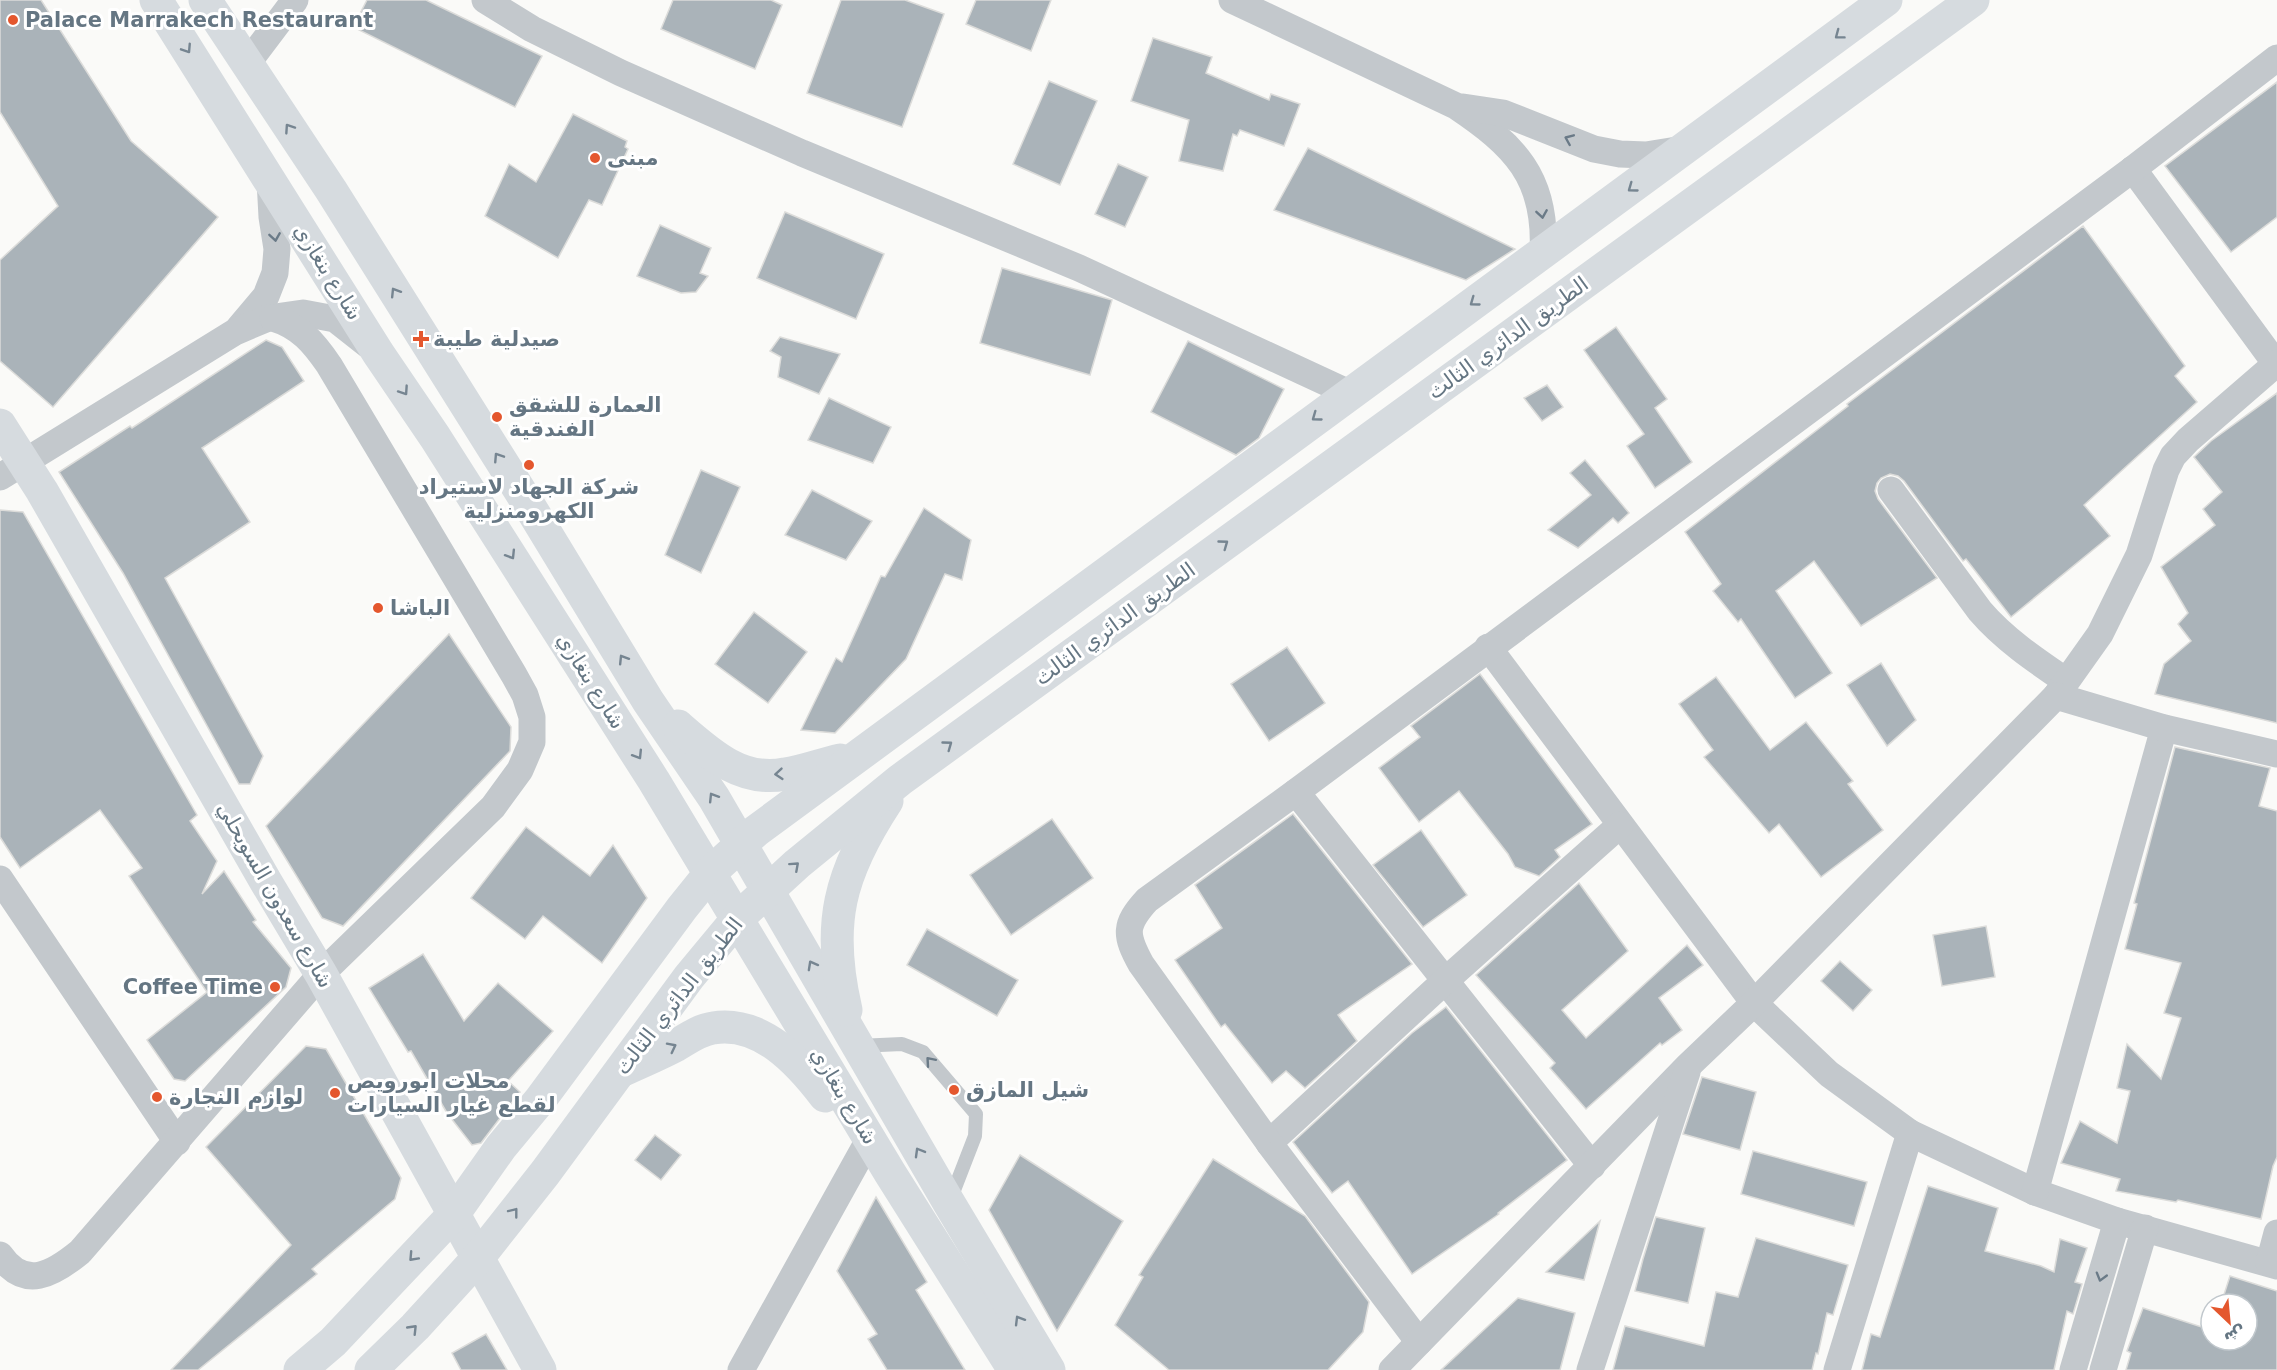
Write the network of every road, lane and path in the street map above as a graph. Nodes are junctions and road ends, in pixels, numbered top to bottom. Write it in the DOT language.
graph roads {
  1 [pos="156,0"];
  2 [pos="205,0"];
  3 [pos="294,0"];
  4 [pos="486,0"];
  5 [pos="1232,0"];
  6 [pos="1886,0"];
  7 [pos="1973,0"];
  8 [pos="2277,58"];
  9 [pos="246,65"];
  10 [pos="1456,106"];
  11 [pos="1687,148"];
  12 [pos="2133,169"];
  13 [pos="270,179"];
  14 [pos="1543,252"];
  15 [pos="273,318"];
  16 [pos="235,332"];
  17 [pos="378,353"];
  18 [pos="2276,364"];
  19 [pos="1349,393"];
  20 [pos="0,425"];
  21 [pos="12,469"];
  22 [pos="1891,490"];
  23 [pos="1488,647"];
  24 [pos="2061,688"];
  25 [pos="648,700"];
  26 [pos="2164,728"];
  27 [pos="2277,754"];
  28 [pos="857,756"];
  29 [pos="900,780"];
  30 [pos="1296,792"];
  31 [pos="1620,825"];
  32 [pos="741,844"];
  33 [pos="711,872"];
  34 [pos="0,879"];
  35 [pos="768,891"];
  36 [pos="738,918"];
  37 [pos="321,974"];
  38 [pos="1446,980"];
  39 [pos="1754,1003"];
  40 [pos="855,1044"];
  41 [pos="1689,1065"];
  42 [pos="620,1072"];
  43 [pos="1910,1133"];
  44 [pos="177,1142"];
  45 [pos="1269,1143"];
  46 [pos="866,1145"];
  47 [pos="1592,1166"];
  48 [pos="891,1173"];
  49 [pos="2035,1192"];
  50 [pos="949,1203"];
  51 [pos="453,1215"];
  52 [pos="2117,1221"];
  53 [pos="2145,1228"];
  54 [pos="2277,1233"];
  55 [pos="0,1255"];
  56 [pos="478,1258"];
  57 [pos="2273,1265"];
  58 [pos="1419,1342"];
  59 [pos="752,1364"];
  60 [pos="300,1370"];
  61 [pos="371,1370"];
  62 [pos="540,1370"];
  63 [pos="1014,1370"];
  64 [pos="1049,1370"];
  65 [pos="1392,1370"];
  66 [pos="1590,1370"];
  67 [pos="1837,1370"];
  68 [pos="2073,1370"];
  69 [pos="2103,1370"];
  1 -- 13 [label="main road, شارع بنغازي, one-way"];
  2 -- 9 [label="main road, شارع بنغازي"];
  3 -- 9 [label="street"];
  4 -- 19 [label="street"];
  5 -- 10 [label="street"];
  6 -- 11 [label="main road, one-way"];
  29 -- 7 [label="main road, الطريق الدائري الثالث, one-way"];
  8 -- 12 [label="street"];
  25 -- 9 [label="main road, شارع بنغازي, one-way"];
  11 -- 10 [label="street, one-way"];
  10 -- 14 [label="street, one-way"];
  11 -- 14 [label="main road, one-way"];
  12 -- 18 [label="street"];
  12 -- 23 [label="street"];
  13 -- 16 [label="street, one-way"];
  13 -- 17 [label="main road, شارع بنغازي"];
  14 -- 19 [label="main road, one-way"];
  15 -- 16 [label="street"];
  15 -- 17 [label="street"];
  15 -- 37 [label="street"];
  16 -- 21 [label="street"];
  17 -- 33 [label="main road, شارع بنغازي, one-way"];
  18 -- 24 [label="street"];
  19 -- 28 [label="main road, one-way"];
  20 -- 21 [label="main road, شارع سعدون السويحلي"];
  21 -- 37 [label="main road, شارع سعدون السويحلي"];
  22 -- 24 [label="street"];
  23 -- 30 [label="street"];
  23 -- 31 [label="street"];
  24 -- 26 [label="street"];
  24 -- 39 [label="street"];
  28 -- 25 [label="main road, one-way"];
  32 -- 25 [label="main road, شارع بنغازي, one-way"];
  26 -- 27 [label="street"];
  26 -- 49 [label="street"];
  28 -- 32 [label="main road"];
  35 -- 29 [label="main road, الطريق الدائري الثالث, one-way"];
  29 -- 40 [label="main road"];
  30 -- 38 [label="street"];
  30 -- 45 [label="street"];
  31 -- 38 [label="street"];
  31 -- 39 [label="street"];
  32 -- 33 [label="main road"];
  32 -- 35 [label="main road, شارع بنغازي"];
  33 -- 36 [label="main road, شارع بنغازي"];
  33 -- 51 [label="main road"];
  34 -- 44 [label="street"];
  35 -- 36 [label="main road, الطريق الدائري الثالث"];
  40 -- 35 [label="main road, شارع بنغازي, one-way"];
  36 -- 42 [label="main road, الطريق الدائري الثالث"];
  36 -- 48 [label="main road, شارع بنغازي"];
  37 -- 44 [label="street"];
  37 -- 51 [label="main road, شارع سعدون السويحلي"];
  38 -- 45 [label="street"];
  38 -- 47 [label="street"];
  39 -- 41 [label="street"];
  39 -- 43 [label="street"];
  50 -- 40 [label="main road, شارع بنغازي, one-way"];
  50 -- 40 [label="lane, one-way"];
  41 -- 47 [label="street"];
  41 -- 66 [label="street"];
  42 -- 46 [label="main road, one-way"];
  56 -- 42 [label="main road, الطريق الدائري الثالث, one-way"];
  43 -- 49 [label="street"];
  43 -- 67 [label="street"];
  44 -- 55 [label="street"];
  45 -- 58 [label="street"];
  46 -- 48 [label="main road"];
  46 -- 59 [label="street"];
  47 -- 58 [label="street"];
  48 -- 63 [label="main road, شارع بنغازي"];
  49 -- 52 [label="street"];
  64 -- 50 [label="main road, شارع بنغازي, one-way"];
  51 -- 56 [label="main road, شارع سعدون السويحلي"];
  51 -- 60 [label="main road, one-way"];
  52 -- 53 [label="street"];
  52 -- 68 [label="street, one-way"];
  53 -- 57 [label="street"];
  53 -- 69 [label="street"];
  54 -- 57 [label="street"];
  61 -- 56 [label="main road, الطريق الدائري الثالث, one-way"];
  56 -- 62 [label="main road, شارع سعدون السويحلي"];
  58 -- 65 [label="street"];
}
